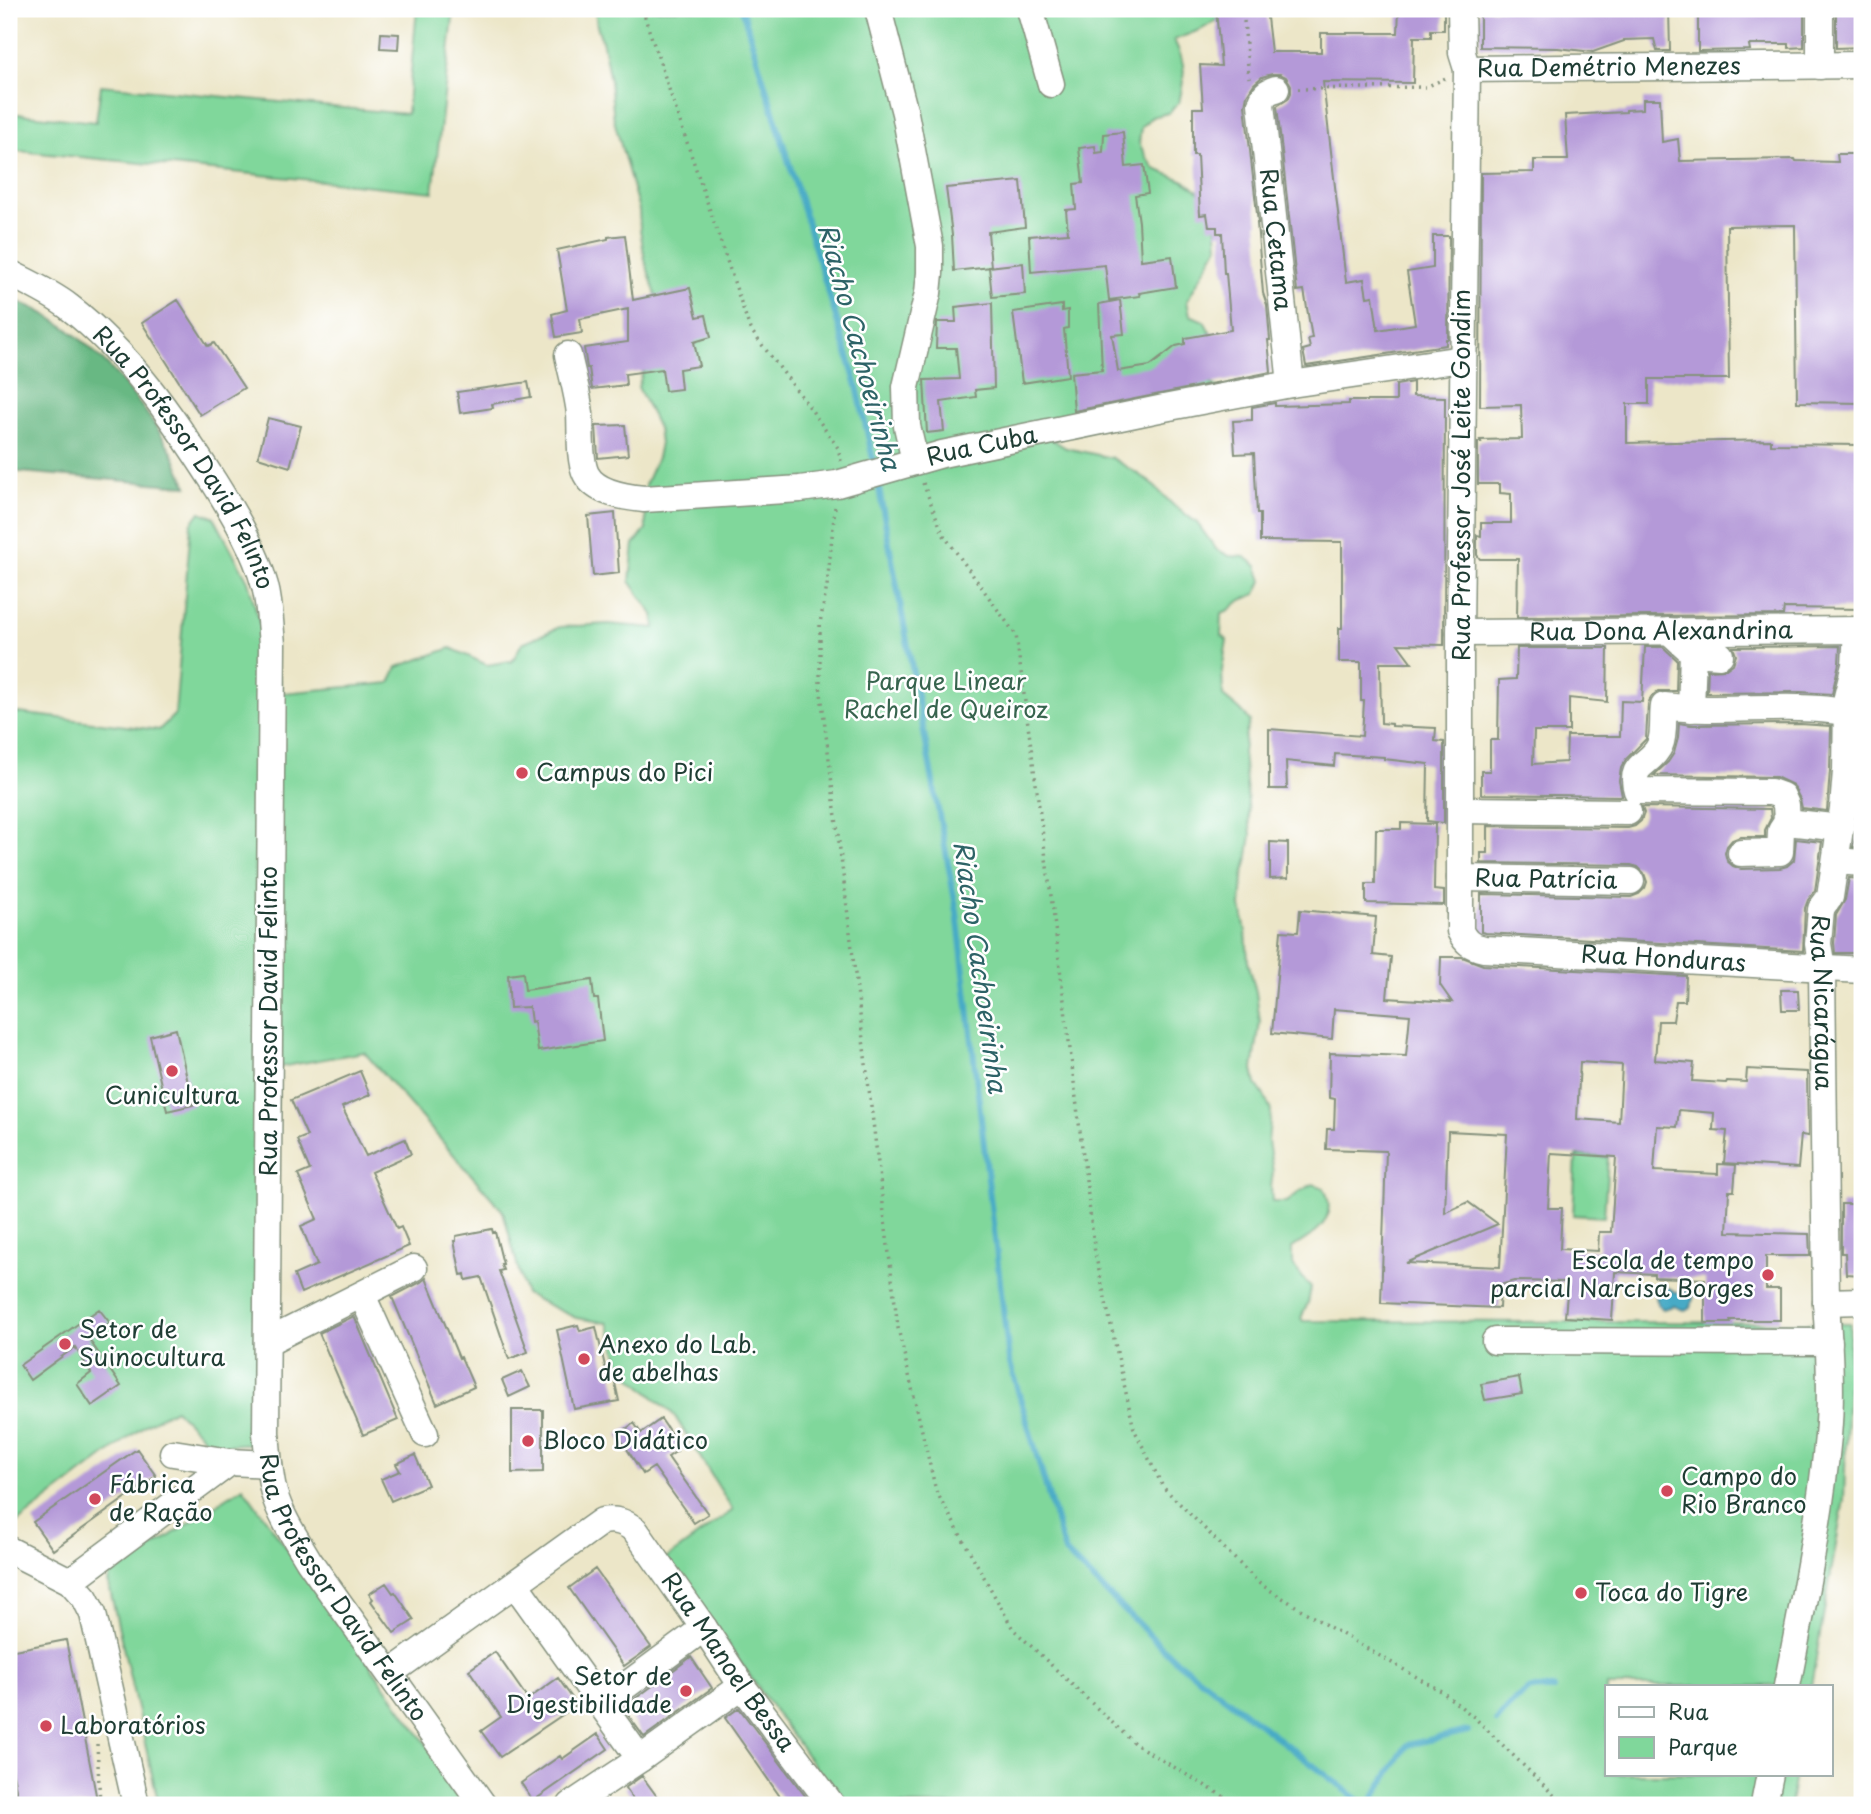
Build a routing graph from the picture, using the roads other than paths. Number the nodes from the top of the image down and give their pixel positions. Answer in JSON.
{"nodes":[{"id":1,"x":878,"y":9,"type":"edge"},
{"id":2,"x":1030,"y":9,"type":"edge"},
{"id":3,"x":1461,"y":9,"type":"edge"},
{"id":4,"x":1821,"y":9,"type":"edge"},
{"id":5,"x":1862,"y":65,"type":"edge"},
{"id":6,"x":1820,"y":66,"type":"junction"},
{"id":7,"x":1467,"y":69,"type":"junction"},
{"id":8,"x":1051,"y":84,"type":"dead end"},
{"id":9,"x":1270,"y":93,"type":"road end"},
{"id":10,"x":9,"y":273,"type":"edge"},
{"id":11,"x":568,"y":355,"type":"dead end"},
{"id":12,"x":1462,"y":359,"type":"junction"},
{"id":13,"x":1291,"y":384,"type":"junction"},
{"id":14,"x":909,"y":463,"type":"junction"},
{"id":15,"x":1860,"y":630,"type":"edge"},
{"id":16,"x":1669,"y":631,"type":"junction"},
{"id":17,"x":1460,"y":633,"type":"junction"},
{"id":18,"x":1693,"y":653,"type":"junction"},
{"id":19,"x":1720,"y":655,"type":"dead end"},
{"id":20,"x":1856,"y":682,"type":"edge"},
{"id":21,"x":1691,"y":709,"type":"junction"},
{"id":22,"x":1845,"y":712,"type":"junction"},
{"id":23,"x":1853,"y":801,"type":"edge"},
{"id":24,"x":1461,"y":810,"type":"junction"},
{"id":25,"x":1628,"y":812,"type":"dead end"},
{"id":26,"x":1787,"y":822,"type":"junction"},
{"id":27,"x":1840,"y":828,"type":"junction"},
{"id":28,"x":1741,"y":853,"type":"dead end"},
{"id":29,"x":1836,"y":861,"type":"junction"},
{"id":30,"x":1862,"y":863,"type":"edge"},
{"id":31,"x":1460,"y":878,"type":"junction"},
{"id":32,"x":1631,"y":881,"type":"dead end"},
{"id":33,"x":1465,"y":941,"type":"joint"},
{"id":34,"x":1822,"y":968,"type":"junction"},
{"id":35,"x":1862,"y":970,"type":"edge"},
{"id":36,"x":414,"y":1268,"type":"dead end"},
{"id":37,"x":362,"y":1294,"type":"junction"},
{"id":38,"x":1862,"y":1301,"type":"edge"},
{"id":39,"x":1826,"y":1302,"type":"junction"},
{"id":40,"x":1495,"y":1341,"type":"dead end"},
{"id":41,"x":267,"y":1342,"type":"junction"},
{"id":42,"x":1829,"y":1342,"type":"junction"},
{"id":43,"x":425,"y":1434,"type":"dead end"},
{"id":44,"x":173,"y":1453,"type":"dead end"},
{"id":45,"x":230,"y":1462,"type":"junction"},
{"id":46,"x":269,"y":1464,"type":"junction"},
{"id":47,"x":9,"y":1550,"type":"edge"},
{"id":48,"x":70,"y":1581,"type":"junction"},
{"id":49,"x":515,"y":1584,"type":"junction"},
{"id":50,"x":704,"y":1628,"type":"junction"},
{"id":51,"x":390,"y":1673,"type":"junction"},
{"id":52,"x":1787,"y":1685,"type":"edge"},
{"id":53,"x":742,"y":1686,"type":"junction"},
{"id":54,"x":601,"y":1704,"type":"junction"},
{"id":55,"x":640,"y":1759,"type":"junction"},
{"id":56,"x":136,"y":1805,"type":"edge"},
{"id":57,"x":483,"y":1805,"type":"edge"},
{"id":58,"x":571,"y":1805,"type":"edge"},
{"id":59,"x":832,"y":1805,"type":"edge"}],
"edges":[{"from":1,"to":14,"type":"street"},
{"from":2,"to":8,"type":"street"},
{"from":3,"to":7,"type":"street","name":"Rua Professor José Leite Gondim"},
{"from":4,"to":6,"type":"street"},
{"from":5,"to":6,"type":"street","name":"Rua Demétrio Menezes"},
{"from":6,"to":7,"type":"street","name":"Rua Demétrio Menezes"},
{"from":7,"to":12,"type":"street","name":"Rua Professor José Leite Gondim"},
{"from":9,"to":13,"type":"street","name":"Rua Cetama"},
{"from":10,"to":41,"type":"street","name":"Rua Professor David Felinto"},
{"from":11,"to":14,"type":"street","name":"Rua Cuba"},
{"from":12,"to":13,"type":"street","name":"Rua Cuba"},
{"from":12,"to":17,"type":"street","name":"Rua Professor José Leite Gondim"},
{"from":13,"to":14,"type":"street","name":"Rua Cuba"},
{"from":15,"to":16,"type":"street","name":"Rua Dona Alexandrina"},
{"from":15,"to":20,"type":"street","name":"Rua Nicarágua"},
{"from":16,"to":17,"type":"street","name":"Rua Dona Alexandrina"},
{"from":16,"to":18,"type":"street"},
{"from":17,"to":24,"type":"street","name":"Rua Professor José Leite Gondim"},
{"from":18,"to":19,"type":"street"},
{"from":18,"to":21,"type":"street"},
{"from":20,"to":22,"type":"street","name":"Rua Nicarágua"},
{"from":21,"to":22,"type":"street"},
{"from":21,"to":26,"type":"street"},
{"from":22,"to":23,"type":"street","name":"Rua Nicarágua"},
{"from":23,"to":27,"type":"street","name":"Rua Nicarágua"},
{"from":24,"to":25,"type":"street"},
{"from":24,"to":31,"type":"street","name":"Rua Professor José Leite Gondim"},
{"from":26,"to":27,"type":"street"},
{"from":26,"to":28,"type":"street"},
{"from":27,"to":29,"type":"street","name":"Rua Nicarágua"},
{"from":29,"to":30,"type":"street"},
{"from":29,"to":34,"type":"street","name":"Rua Nicarágua"},
{"from":31,"to":32,"type":"street","name":"Rua Patrícia"},
{"from":31,"to":33,"type":"street","name":"Rua Professor José Leite Gondim"},
{"from":33,"to":34,"type":"street","name":"Rua Honduras"},
{"from":34,"to":35,"type":"street","name":"Rua Honduras"},
{"from":34,"to":39,"type":"street","name":"Rua Nicarágua"},
{"from":36,"to":37,"type":"street"},
{"from":37,"to":41,"type":"street"},
{"from":37,"to":43,"type":"street"},
{"from":38,"to":39,"type":"street"},
{"from":39,"to":42,"type":"street","name":"Rua Nicarágua"},
{"from":40,"to":42,"type":"street"},
{"from":41,"to":46,"type":"street","name":"Rua Professor David Felinto"},
{"from":42,"to":52,"type":"street","name":"Rua Nicarágua"},
{"from":44,"to":45,"type":"street"},
{"from":45,"to":46,"type":"street"},
{"from":45,"to":48,"type":"street"},
{"from":46,"to":51,"type":"street","name":"Rua Professor David Felinto"},
{"from":47,"to":48,"type":"street"},
{"from":48,"to":56,"type":"street"},
{"from":49,"to":50,"type":"street","name":"Rua Manoel Bessa"},
{"from":49,"to":51,"type":"street"},
{"from":49,"to":54,"type":"street"},
{"from":50,"to":53,"type":"street","name":"Rua Manoel Bessa"},
{"from":50,"to":54,"type":"street"},
{"from":51,"to":57,"type":"street","name":"Rua Professor David Felinto"},
{"from":53,"to":55,"type":"street"},
{"from":53,"to":59,"type":"street","name":"Rua Manoel Bessa"},
{"from":54,"to":55,"type":"street"},
{"from":55,"to":58,"type":"street"}]}
